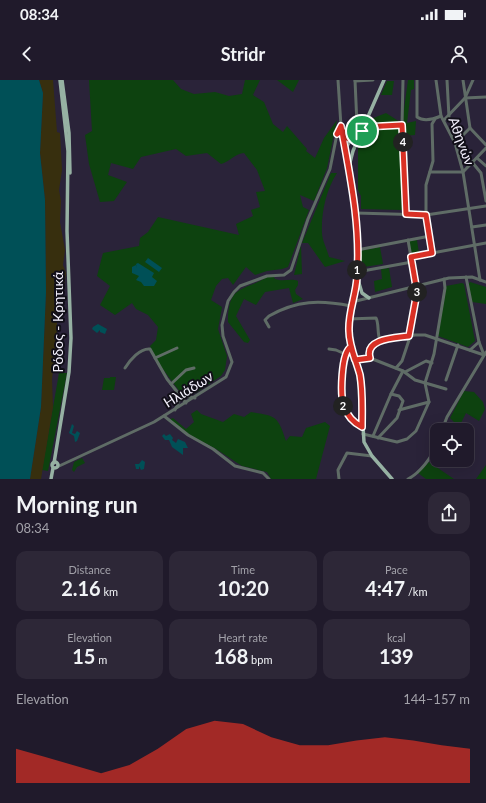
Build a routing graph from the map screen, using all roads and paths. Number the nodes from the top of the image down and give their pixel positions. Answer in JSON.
{"nodes":[{"id":1,"x":61,"y":80,"type":"edge"},
{"id":2,"x":338,"y":80,"type":"edge"},
{"id":3,"x":355,"y":80,"type":"edge"},
{"id":4,"x":373,"y":80,"type":"edge"},
{"id":5,"x":384,"y":80,"type":"edge"},
{"id":6,"x":403,"y":80,"type":"edge"},
{"id":7,"x":417,"y":80,"type":"edge"},
{"id":8,"x":436,"y":80,"type":"edge"},
{"id":9,"x":447,"y":80,"type":"edge"},
{"id":10,"x":463,"y":80,"type":"edge"},
{"id":11,"x":473,"y":80,"type":"edge"},
{"id":12,"x":465,"y":98,"type":"junction"},
{"id":13,"x":486,"y":98,"type":"edge"},
{"id":14,"x":441,"y":116,"type":"junction"},
{"id":15,"x":449,"y":117,"type":"junction"},
{"id":16,"x":435,"y":119,"type":"junction"},
{"id":17,"x":444,"y":120,"type":"junction"},
{"id":18,"x":402,"y":125,"type":"junction"},
{"id":19,"x":341,"y":126,"type":"junction"},
{"id":20,"x":364,"y":127,"type":"junction"},
{"id":21,"x":470,"y":128,"type":"junction"},
{"id":22,"x":342,"y":132,"type":"junction"},
{"id":23,"x":361,"y":132,"type":"junction"},
{"id":24,"x":337,"y":134,"type":"junction"},
{"id":25,"x":352,"y":139,"type":"junction"},
{"id":26,"x":455,"y":143,"type":"junction"},
{"id":27,"x":356,"y":144,"type":"junction"},
{"id":28,"x":486,"y":144,"type":"edge"},
{"id":29,"x":486,"y":148,"type":"edge"},
{"id":30,"x":345,"y":149,"type":"junction"},
{"id":31,"x":353,"y":151,"type":"junction"},
{"id":32,"x":477,"y":158,"type":"junction"},
{"id":33,"x":472,"y":162,"type":"junction"},
{"id":34,"x":486,"y":166,"type":"edge"},
{"id":35,"x":349,"y":170,"type":"junction"},
{"id":36,"x":430,"y":172,"type":"junction"},
{"id":37,"x":463,"y":172,"type":"junction"},
{"id":38,"x":68,"y":182,"type":"junction"},
{"id":39,"x":486,"y":201,"type":"edge"},
{"id":40,"x":486,"y":206,"type":"edge"},
{"id":41,"x":469,"y":208,"type":"junction"},
{"id":42,"x":356,"y":213,"type":"junction"},
{"id":43,"x":406,"y":214,"type":"junction"},
{"id":44,"x":426,"y":215,"type":"junction"},
{"id":45,"x":486,"y":225,"type":"edge"},
{"id":46,"x":472,"y":227,"type":"junction"},
{"id":47,"x":430,"y":236,"type":"junction"},
{"id":48,"x":408,"y":240,"type":"junction"},
{"id":49,"x":486,"y":243,"type":"edge"},
{"id":50,"x":475,"y":245,"type":"junction"},
{"id":51,"x":357,"y":250,"type":"junction"},
{"id":52,"x":432,"y":253,"type":"junction"},
{"id":53,"x":411,"y":257,"type":"junction"},
{"id":54,"x":412,"y":262,"type":"junction"},
{"id":55,"x":357,"y":272,"type":"junction"},
{"id":56,"x":357,"y":277,"type":"junction"},
{"id":57,"x":466,"y":277,"type":"junction"},
{"id":58,"x":444,"y":279,"type":"junction"},
{"id":59,"x":480,"y":280,"type":"junction"},
{"id":60,"x":486,"y":282,"type":"edge"},
{"id":61,"x":416,"y":285,"type":"junction"},
{"id":62,"x":369,"y":298,"type":"junction"},
{"id":63,"x":351,"y":304,"type":"junction"},
{"id":64,"x":348,"y":319,"type":"junction"},
{"id":65,"x":269,"y":327,"type":"dead end"},
{"id":66,"x":409,"y":336,"type":"junction"},
{"id":67,"x":437,"y":338,"type":"junction"},
{"id":68,"x":380,"y":341,"type":"junction"},
{"id":69,"x":479,"y":342,"type":"junction"},
{"id":70,"x":458,"y":346,"type":"junction"},
{"id":71,"x":351,"y":347,"type":"junction"},
{"id":72,"x":177,"y":348,"type":"dead end"},
{"id":73,"x":329,"y":349,"type":"dead end"},
{"id":74,"x":470,"y":350,"type":"junction"},
{"id":75,"x":485,"y":353,"type":"edge"},
{"id":76,"x":345,"y":354,"type":"junction"},
{"id":77,"x":155,"y":358,"type":"junction"},
{"id":78,"x":370,"y":358,"type":"junction"},
{"id":79,"x":355,"y":360,"type":"junction"},
{"id":80,"x":432,"y":363,"type":"junction"},
{"id":81,"x":125,"y":368,"type":"dead end"},
{"id":82,"x":194,"y":368,"type":"dead end"},
{"id":83,"x":396,"y":368,"type":"junction"},
{"id":84,"x":404,"y":372,"type":"junction"},
{"id":85,"x":446,"y":380,"type":"dead end"},
{"id":86,"x":425,"y":383,"type":"junction"},
{"id":87,"x":171,"y":384,"type":"junction"},
{"id":88,"x":446,"y":389,"type":"dead end"},
{"id":89,"x":391,"y":394,"type":"junction"},
{"id":90,"x":180,"y":395,"type":"junction"},
{"id":91,"x":194,"y":398,"type":"junction"},
{"id":92,"x":429,"y":402,"type":"junction"},
{"id":93,"x":186,"y":403,"type":"junction"},
{"id":94,"x":175,"y":410,"type":"junction"},
{"id":95,"x":399,"y":410,"type":"junction"},
{"id":96,"x":164,"y":416,"type":"junction"},
{"id":97,"x":445,"y":423,"type":"edge"},
{"id":98,"x":362,"y":427,"type":"junction"},
{"id":99,"x":363,"y":434,"type":"junction"},
{"id":100,"x":373,"y":436,"type":"junction"},
{"id":101,"x":378,"y":438,"type":"junction"},
{"id":102,"x":372,"y":456,"type":"junction"},
{"id":103,"x":430,"y":457,"type":"edge"},
{"id":104,"x":55,"y":466,"type":"junction"},
{"id":105,"x":51,"y":479,"type":"edge"},
{"id":106,"x":269,"y":479,"type":"edge"},
{"id":107,"x":339,"y":479,"type":"edge"},
{"id":108,"x":392,"y":479,"type":"edge"},
{"id":109,"x":408,"y":479,"type":"edge"}],
"edges":[{"from":1,"to":38,"type":"main road"},
{"from":1,"to":38,"type":"main road"},
{"from":2,"to":19,"type":"street"},
{"from":3,"to":4,"type":"street"},
{"from":3,"to":23,"type":"street"},
{"from":5,"to":20,"type":"main road"},
{"from":6,"to":18,"type":"street"},
{"from":7,"to":16,"type":"street"},
{"from":8,"to":14,"type":"street","name":"Αθηνών"},
{"from":9,"to":15,"type":"street"},
{"from":10,"to":12,"type":"street"},
{"from":11,"to":12,"type":"street"},
{"from":12,"to":13,"type":"street"},
{"from":12,"to":15,"type":"street"},
{"from":12,"to":21,"type":"street"},
{"from":14,"to":16,"type":"street"},
{"from":14,"to":17,"type":"street","name":"Αθηνών"},
{"from":15,"to":17,"type":"street"},
{"from":16,"to":36,"type":"street"},
{"from":17,"to":26,"type":"street","name":"Αθηνών"},
{"from":18,"to":20,"type":"street"},
{"from":18,"to":43,"type":"street"},
{"from":19,"to":22,"type":"street"},
{"from":19,"to":24,"type":"street","name":"Ηλιάδων"},
{"from":20,"to":23,"type":"main road"},
{"from":21,"to":26,"type":"street"},
{"from":21,"to":28,"type":"street"},
{"from":22,"to":24,"type":"street"},
{"from":22,"to":25,"type":"street"},
{"from":22,"to":30,"type":"street"},
{"from":23,"to":25,"type":"main road"},
{"from":23,"to":27,"type":"main road"},
{"from":24,"to":91,"type":"street","name":"Ηλιάδων"},
{"from":25,"to":27,"type":"main road"},
{"from":25,"to":30,"type":"main road"},
{"from":26,"to":37,"type":"street","name":"Αθηνών"},
{"from":27,"to":31,"type":"main road"},
{"from":29,"to":32,"type":"street"},
{"from":30,"to":31,"type":"main road"},
{"from":30,"to":35,"type":"main road"},
{"from":31,"to":35,"type":"main road"},
{"from":32,"to":33,"type":"street"},
{"from":32,"to":34,"type":"street"},
{"from":33,"to":37,"type":"street"},
{"from":33,"to":39,"type":"street"},
{"from":35,"to":42,"type":"main road"},
{"from":36,"to":37,"type":"street"},
{"from":36,"to":44,"type":"street"},
{"from":37,"to":41,"type":"street","name":"Αθηνών"},
{"from":38,"to":104,"type":"main road","name":"Ρόδος - Κρητικά"},
{"from":40,"to":41,"type":"street"},
{"from":41,"to":44,"type":"street"},
{"from":41,"to":46,"type":"street","name":"Αθηνών"},
{"from":42,"to":43,"type":"street"},
{"from":42,"to":51,"type":"main road"},
{"from":43,"to":44,"type":"street"},
{"from":44,"to":47,"type":"street"},
{"from":45,"to":46,"type":"street"},
{"from":46,"to":50,"type":"street","name":"Αθηνών"},
{"from":47,"to":48,"type":"street"},
{"from":47,"to":52,"type":"street"},
{"from":48,"to":51,"type":"street"},
{"from":48,"to":53,"type":"street"},
{"from":49,"to":50,"type":"street"},
{"from":50,"to":52,"type":"street"},
{"from":50,"to":59,"type":"street","name":"Αθηνών"},
{"from":51,"to":55,"type":"main road"},
{"from":52,"to":53,"type":"street"},
{"from":53,"to":54,"type":"street"},
{"from":54,"to":55,"type":"street"},
{"from":54,"to":61,"type":"street"},
{"from":55,"to":56,"type":"main road"},
{"from":56,"to":62,"type":"main road"},
{"from":56,"to":63,"type":"main road"},
{"from":57,"to":58,"type":"street"},
{"from":57,"to":59,"type":"street"},
{"from":57,"to":69,"type":"street"},
{"from":58,"to":61,"type":"street"},
{"from":58,"to":67,"type":"street"},
{"from":59,"to":60,"type":"street"},
{"from":61,"to":62,"type":"street"},
{"from":61,"to":66,"type":"street"},
{"from":62,"to":63,"type":"street"},
{"from":63,"to":64,"type":"main road"},
{"from":63,"to":65,"type":"street"},
{"from":64,"to":68,"type":"street"},
{"from":64,"to":71,"type":"main road"},
{"from":66,"to":67,"type":"street"},
{"from":66,"to":68,"type":"street"},
{"from":66,"to":83,"type":"street"},
{"from":67,"to":70,"type":"street"},
{"from":67,"to":80,"type":"street"},
{"from":68,"to":78,"type":"street"},
{"from":69,"to":74,"type":"street"},
{"from":69,"to":75,"type":"street"},
{"from":70,"to":74,"type":"street"},
{"from":70,"to":85,"type":"street"},
{"from":71,"to":76,"type":"street"},
{"from":71,"to":79,"type":"main road"},
{"from":72,"to":77,"type":"street"},
{"from":73,"to":76,"type":"street"},
{"from":74,"to":75,"type":"street"},
{"from":75,"to":97,"type":"street"},
{"from":76,"to":98,"type":"street"},
{"from":77,"to":81,"type":"street"},
{"from":77,"to":87,"type":"street"},
{"from":78,"to":79,"type":"street"},
{"from":78,"to":83,"type":"street"},
{"from":79,"to":98,"type":"main road"},
{"from":80,"to":84,"type":"street"},
{"from":80,"to":86,"type":"street"},
{"from":82,"to":87,"type":"street"},
{"from":83,"to":84,"type":"street"},
{"from":84,"to":86,"type":"street"},
{"from":84,"to":89,"type":"street"},
{"from":86,"to":88,"type":"street"},
{"from":86,"to":92,"type":"street"},
{"from":87,"to":90,"type":"street"},
{"from":89,"to":95,"type":"street"},
{"from":89,"to":100,"type":"street"},
{"from":90,"to":91,"type":"street"},
{"from":90,"to":93,"type":"street"},
{"from":90,"to":94,"type":"street"},
{"from":91,"to":93,"type":"street","name":"Ηλιάδων"},
{"from":92,"to":95,"type":"street"},
{"from":92,"to":101,"type":"street"},
{"from":93,"to":94,"type":"street","name":"Ηλιάδων"},
{"from":94,"to":96,"type":"street","name":"Ηλιάδων"},
{"from":95,"to":101,"type":"street"},
{"from":96,"to":104,"type":"street","name":"Ηλιάδων"},
{"from":96,"to":106,"type":"street"},
{"from":98,"to":99,"type":"main road"},
{"from":99,"to":100,"type":"street"},
{"from":99,"to":102,"type":"main road"},
{"from":100,"to":101,"type":"street"},
{"from":102,"to":107,"type":"street"},
{"from":102,"to":108,"type":"main road"},
{"from":103,"to":109,"type":"street"},
{"from":104,"to":105,"type":"main road","name":"Ρόδος - Κρητικά"}]}
